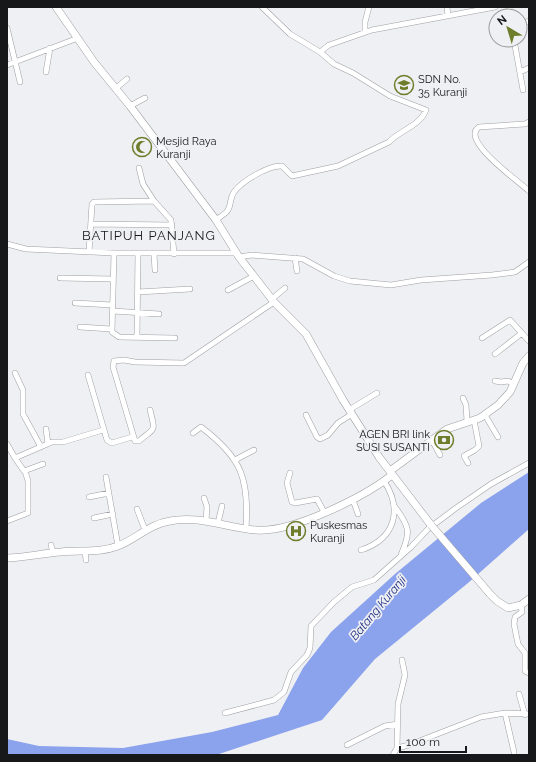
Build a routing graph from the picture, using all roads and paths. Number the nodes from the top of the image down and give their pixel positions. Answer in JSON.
{"nodes":[{"id":1,"x":56,"y":7,"type":"edge"},
{"id":2,"x":262,"y":7,"type":"edge"},
{"id":3,"x":369,"y":7,"type":"edge"},
{"id":4,"x":447,"y":7,"type":"edge"},
{"id":5,"x":496,"y":7,"type":"edge"},
{"id":6,"x":448,"y":16,"type":"junction"},
{"id":7,"x":7,"y":28,"type":"edge"},
{"id":8,"x":365,"y":32,"type":"junction"},
{"id":9,"x":78,"y":38,"type":"junction"},
{"id":10,"x":8,"y":39,"type":"edge"},
{"id":11,"x":50,"y":48,"type":"junction"},
{"id":12,"x":516,"y":48,"type":"edge"},
{"id":13,"x":320,"y":52,"type":"junction"},
{"id":14,"x":16,"y":63,"type":"junction"},
{"id":15,"x":7,"y":65,"type":"edge"},
{"id":16,"x":529,"y":68,"type":"edge"},
{"id":17,"x":46,"y":72,"type":"dead end"},
{"id":18,"x":520,"y":72,"type":"junction"},
{"id":19,"x":127,"y":79,"type":"dead end"},
{"id":20,"x":20,"y":82,"type":"dead end"},
{"id":21,"x":115,"y":89,"type":"junction"},
{"id":22,"x":524,"y":90,"type":"dead end"},
{"id":23,"x":145,"y":98,"type":"dead end"},
{"id":24,"x":130,"y":106,"type":"junction"},
{"id":25,"x":529,"y":122,"type":"edge"},
{"id":26,"x":139,"y":168,"type":"dead end"},
{"id":27,"x":529,"y":191,"type":"edge"},
{"id":28,"x":154,"y":201,"type":"junction"},
{"id":29,"x":216,"y":220,"type":"junction"},
{"id":30,"x":91,"y":224,"type":"junction"},
{"id":31,"x":172,"y":225,"type":"junction"},
{"id":32,"x":7,"y":244,"type":"edge"},
{"id":33,"x":89,"y":252,"type":"junction"},
{"id":34,"x":138,"y":253,"type":"junction"},
{"id":35,"x":114,"y":254,"type":"junction"},
{"id":36,"x":154,"y":254,"type":"junction"},
{"id":37,"x":174,"y":254,"type":"junction"},
{"id":38,"x":237,"y":255,"type":"junction"},
{"id":39,"x":295,"y":258,"type":"junction"},
{"id":40,"x":529,"y":263,"type":"edge"},
{"id":41,"x":154,"y":270,"type":"dead end"},
{"id":42,"x":297,"y":271,"type":"dead end"},
{"id":43,"x":254,"y":276,"type":"junction"},
{"id":44,"x":60,"y":278,"type":"dead end"},
{"id":45,"x":113,"y":279,"type":"junction"},
{"id":46,"x":285,"y":288,"type":"dead end"},
{"id":47,"x":190,"y":289,"type":"dead end"},
{"id":48,"x":228,"y":290,"type":"dead end"},
{"id":49,"x":138,"y":292,"type":"junction"},
{"id":50,"x":273,"y":300,"type":"junction"},
{"id":51,"x":75,"y":302,"type":"dead end"},
{"id":52,"x":112,"y":305,"type":"junction"},
{"id":53,"x":113,"y":311,"type":"junction"},
{"id":54,"x":138,"y":312,"type":"junction"},
{"id":55,"x":159,"y":314,"type":"dead end"},
{"id":56,"x":80,"y":327,"type":"dead end"},
{"id":57,"x":111,"y":329,"type":"junction"},
{"id":58,"x":522,"y":333,"type":"junction"},
{"id":59,"x":137,"y":338,"type":"junction"},
{"id":60,"x":175,"y":338,"type":"dead end"},
{"id":61,"x":482,"y":338,"type":"dead end"},
{"id":62,"x":529,"y":341,"type":"edge"},
{"id":63,"x":495,"y":354,"type":"dead end"},
{"id":64,"x":529,"y":356,"type":"edge"},
{"id":65,"x":15,"y":373,"type":"dead end"},
{"id":66,"x":88,"y":375,"type":"dead end"},
{"id":67,"x":496,"y":381,"type":"dead end"},
{"id":68,"x":514,"y":384,"type":"junction"},
{"id":69,"x":377,"y":393,"type":"dead end"},
{"id":70,"x":463,"y":398,"type":"dead end"},
{"id":71,"x":150,"y":410,"type":"dead end"},
{"id":72,"x":350,"y":412,"type":"junction"},
{"id":73,"x":485,"y":414,"type":"junction"},
{"id":74,"x":306,"y":415,"type":"dead end"},
{"id":75,"x":471,"y":421,"type":"junction"},
{"id":76,"x":46,"y":429,"type":"dead end"},
{"id":77,"x":104,"y":430,"type":"junction"},
{"id":78,"x":193,"y":433,"type":"dead end"},
{"id":79,"x":132,"y":437,"type":"junction"},
{"id":80,"x":498,"y":437,"type":"dead end"},
{"id":81,"x":432,"y":440,"type":"junction"},
{"id":82,"x":7,"y":444,"type":"edge"},
{"id":83,"x":48,"y":444,"type":"junction"},
{"id":84,"x":42,"y":447,"type":"junction"},
{"id":85,"x":254,"y":450,"type":"dead end"},
{"id":86,"x":440,"y":455,"type":"dead end"},
{"id":87,"x":15,"y":458,"type":"junction"},
{"id":88,"x":235,"y":460,"type":"junction"},
{"id":89,"x":468,"y":463,"type":"dead end"},
{"id":90,"x":43,"y":464,"type":"dead end"},
{"id":91,"x":529,"y":464,"type":"edge"},
{"id":92,"x":25,"y":471,"type":"junction"},
{"id":93,"x":290,"y":473,"type":"dead end"},
{"id":94,"x":391,"y":473,"type":"junction"},
{"id":95,"x":106,"y":477,"type":"dead end"},
{"id":96,"x":384,"y":481,"type":"junction"},
{"id":97,"x":109,"y":493,"type":"junction"},
{"id":98,"x":89,"y":497,"type":"dead end"},
{"id":99,"x":204,"y":498,"type":"dead end"},
{"id":100,"x":353,"y":500,"type":"junction"},
{"id":101,"x":222,"y":506,"type":"dead end"},
{"id":102,"x":395,"y":507,"type":"junction"},
{"id":103,"x":137,"y":509,"type":"dead end"},
{"id":104,"x":324,"y":512,"type":"junction"},
{"id":105,"x":113,"y":514,"type":"junction"},
{"id":106,"x":358,"y":514,"type":"dead end"},
{"id":107,"x":94,"y":518,"type":"dead end"},
{"id":108,"x":206,"y":520,"type":"junction"},
{"id":109,"x":7,"y":521,"type":"edge"},
{"id":110,"x":218,"y":523,"type":"junction"},
{"id":111,"x":246,"y":529,"type":"junction"},
{"id":112,"x":145,"y":530,"type":"junction"},
{"id":113,"x":51,"y":545,"type":"dead end"},
{"id":114,"x":118,"y":546,"type":"junction"},
{"id":115,"x":361,"y":550,"type":"dead end"},
{"id":116,"x":85,"y":551,"type":"junction"},
{"id":117,"x":54,"y":552,"type":"junction"},
{"id":118,"x":7,"y":558,"type":"edge"},
{"id":119,"x":399,"y":558,"type":"junction"},
{"id":120,"x":86,"y":560,"type":"dead end"},
{"id":121,"x":529,"y":599,"type":"edge"},
{"id":122,"x":521,"y":605,"type":"junction"},
{"id":123,"x":402,"y":660,"type":"dead end"},
{"id":124,"x":529,"y":673,"type":"edge"},
{"id":125,"x":519,"y":694,"type":"dead end"},
{"id":126,"x":225,"y":713,"type":"dead end"},
{"id":127,"x":505,"y":713,"type":"junction"},
{"id":128,"x":527,"y":715,"type":"edge"},
{"id":129,"x":398,"y":724,"type":"junction"},
{"id":130,"x":347,"y":745,"type":"dead end"},
{"id":131,"x":397,"y":748,"type":"junction"},
{"id":132,"x":514,"y":752,"type":"dead end"},
{"id":133,"x":393,"y":755,"type":"edge"}],
"edges":[{"from":1,"to":9,"type":"street"},
{"from":2,"to":13,"type":"street"},
{"from":3,"to":8,"type":"street"},
{"from":4,"to":6,"type":"street"},
{"from":5,"to":6,"type":"street"},
{"from":6,"to":8,"type":"street"},
{"from":7,"to":10,"type":"street"},
{"from":8,"to":13,"type":"street"},
{"from":9,"to":11,"type":"street"},
{"from":9,"to":21,"type":"street"},
{"from":10,"to":14,"type":"street"},
{"from":11,"to":14,"type":"street"},
{"from":11,"to":17,"type":"street"},
{"from":12,"to":18,"type":"street"},
{"from":13,"to":29,"type":"street"},
{"from":14,"to":15,"type":"street"},
{"from":14,"to":20,"type":"street"},
{"from":16,"to":18,"type":"street"},
{"from":18,"to":22,"type":"street"},
{"from":19,"to":21,"type":"street"},
{"from":21,"to":24,"type":"street"},
{"from":23,"to":24,"type":"street"},
{"from":24,"to":29,"type":"street"},
{"from":25,"to":27,"type":"street"},
{"from":26,"to":28,"type":"street"},
{"from":28,"to":30,"type":"street"},
{"from":28,"to":31,"type":"street"},
{"from":29,"to":38,"type":"street"},
{"from":30,"to":31,"type":"street"},
{"from":30,"to":33,"type":"street"},
{"from":31,"to":37,"type":"street"},
{"from":32,"to":33,"type":"street"},
{"from":33,"to":35,"type":"street"},
{"from":34,"to":35,"type":"street"},
{"from":34,"to":36,"type":"street"},
{"from":34,"to":49,"type":"street"},
{"from":35,"to":45,"type":"street"},
{"from":36,"to":37,"type":"street"},
{"from":36,"to":41,"type":"street"},
{"from":37,"to":38,"type":"street"},
{"from":38,"to":39,"type":"street"},
{"from":38,"to":43,"type":"street"},
{"from":39,"to":40,"type":"street"},
{"from":39,"to":42,"type":"street"},
{"from":43,"to":48,"type":"street"},
{"from":43,"to":50,"type":"street"},
{"from":44,"to":45,"type":"street"},
{"from":45,"to":52,"type":"street"},
{"from":46,"to":50,"type":"street"},
{"from":47,"to":49,"type":"street"},
{"from":49,"to":54,"type":"street"},
{"from":50,"to":72,"type":"street"},
{"from":50,"to":79,"type":"street"},
{"from":51,"to":52,"type":"street"},
{"from":52,"to":53,"type":"street"},
{"from":53,"to":54,"type":"street"},
{"from":53,"to":57,"type":"street"},
{"from":54,"to":55,"type":"street"},
{"from":54,"to":59,"type":"street"},
{"from":56,"to":57,"type":"street"},
{"from":57,"to":59,"type":"street"},
{"from":58,"to":61,"type":"street"},
{"from":58,"to":62,"type":"street"},
{"from":58,"to":63,"type":"street"},
{"from":59,"to":60,"type":"street"},
{"from":64,"to":68,"type":"street"},
{"from":65,"to":84,"type":"street"},
{"from":66,"to":77,"type":"street"},
{"from":67,"to":68,"type":"street"},
{"from":68,"to":73,"type":"street"},
{"from":69,"to":72,"type":"street"},
{"from":70,"to":75,"type":"street"},
{"from":71,"to":79,"type":"street"},
{"from":72,"to":74,"type":"street"},
{"from":72,"to":94,"type":"street"},
{"from":73,"to":75,"type":"street"},
{"from":73,"to":80,"type":"street"},
{"from":75,"to":81,"type":"street"},
{"from":75,"to":89,"type":"street"},
{"from":76,"to":83,"type":"street"},
{"from":77,"to":79,"type":"street"},
{"from":77,"to":83,"type":"street"},
{"from":78,"to":88,"type":"street"},
{"from":81,"to":86,"type":"street"},
{"from":81,"to":94,"type":"street"},
{"from":82,"to":87,"type":"street"},
{"from":83,"to":84,"type":"street"},
{"from":84,"to":87,"type":"street"},
{"from":85,"to":88,"type":"street"},
{"from":87,"to":92,"type":"street"},
{"from":88,"to":111,"type":"street"},
{"from":90,"to":92,"type":"street"},
{"from":91,"to":119,"type":"street"},
{"from":92,"to":109,"type":"street"},
{"from":93,"to":104,"type":"street"},
{"from":94,"to":96,"type":"street"},
{"from":94,"to":122,"type":"street","bridge":true},
{"from":95,"to":97,"type":"street"},
{"from":96,"to":100,"type":"street"},
{"from":96,"to":102,"type":"street"},
{"from":97,"to":98,"type":"street"},
{"from":97,"to":105,"type":"street"},
{"from":99,"to":108,"type":"street"},
{"from":100,"to":104,"type":"street"},
{"from":100,"to":106,"type":"street"},
{"from":101,"to":110,"type":"street"},
{"from":102,"to":115,"type":"street"},
{"from":102,"to":119,"type":"street"},
{"from":103,"to":112,"type":"street"},
{"from":104,"to":111,"type":"street"},
{"from":105,"to":107,"type":"street"},
{"from":105,"to":114,"type":"street"},
{"from":108,"to":110,"type":"street"},
{"from":108,"to":112,"type":"street"},
{"from":110,"to":111,"type":"street"},
{"from":112,"to":114,"type":"street"},
{"from":113,"to":117,"type":"street"},
{"from":114,"to":116,"type":"street"},
{"from":116,"to":117,"type":"street"},
{"from":116,"to":120,"type":"street"},
{"from":117,"to":118,"type":"street"},
{"from":119,"to":126,"type":"street"},
{"from":121,"to":122,"type":"street"},
{"from":122,"to":124,"type":"street"},
{"from":123,"to":129,"type":"street"},
{"from":125,"to":128,"type":"street"},
{"from":127,"to":128,"type":"street"},
{"from":127,"to":131,"type":"street"},
{"from":127,"to":132,"type":"street"},
{"from":129,"to":130,"type":"street"},
{"from":129,"to":131,"type":"street"},
{"from":131,"to":133,"type":"street"}]}
